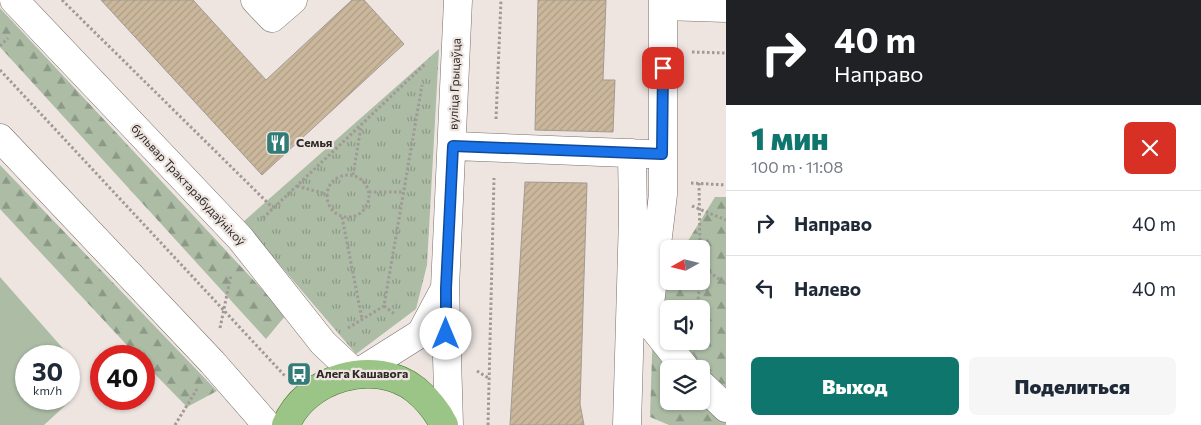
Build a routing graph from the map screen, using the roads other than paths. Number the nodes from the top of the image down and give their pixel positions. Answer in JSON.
{"nodes":[{"id":1,"x":14,"y":0,"type":"edge"},
{"id":2,"x":255,"y":0,"type":"edge"},
{"id":3,"x":293,"y":0,"type":"edge"},
{"id":4,"x":458,"y":0,"type":"edge"},
{"id":5,"x":663,"y":3,"type":"edge"},
{"id":6,"x":726,"y":8,"type":"edge"},
{"id":7,"x":0,"y":138,"type":"edge"},
{"id":8,"x":453,"y":146,"type":"junction"},
{"id":9,"x":632,"y":153,"type":"junction"},
{"id":10,"x":662,"y":154,"type":"junction"},
{"id":11,"x":446,"y":288,"type":"junction"},
{"id":12,"x":679,"y":360,"type":"edge"},
{"id":13,"x":356,"y":374,"type":"junction"},
{"id":14,"x":710,"y":393,"type":"edge"},
{"id":15,"x":726,"y":408,"type":"edge"},
{"id":16,"x":267,"y":425,"type":"edge"},
{"id":17,"x":286,"y":425,"type":"edge"},
{"id":18,"x":444,"y":425,"type":"edge"},
{"id":19,"x":449,"y":425,"type":"edge"},
{"id":20,"x":627,"y":425,"type":"edge"}],
"edges":[{"from":1,"to":13,"type":"street","name":"бульвар Трактарабудаўнікоў"},
{"from":2,"to":3,"type":"street"},
{"from":4,"to":8,"type":"street","name":"вуліца Грыцаўца"},
{"from":5,"to":6,"type":"street"},
{"from":5,"to":10,"type":"street"},
{"from":7,"to":16,"type":"street"},
{"from":8,"to":9,"type":"street"},
{"from":8,"to":11,"type":"street","name":"вуліца Грыцаўца"},
{"from":9,"to":10,"type":"street"},
{"from":9,"to":20,"type":"street"},
{"from":10,"to":12,"type":"street"},
{"from":11,"to":13,"type":"street","name":"вуліца Грыцаўца"},
{"from":11,"to":19,"type":"street","name":"вуліца Грыцаўца"},
{"from":13,"to":17,"type":"main road"},
{"from":13,"to":18,"type":"main road"},
{"from":14,"to":15,"type":"street"}]}
